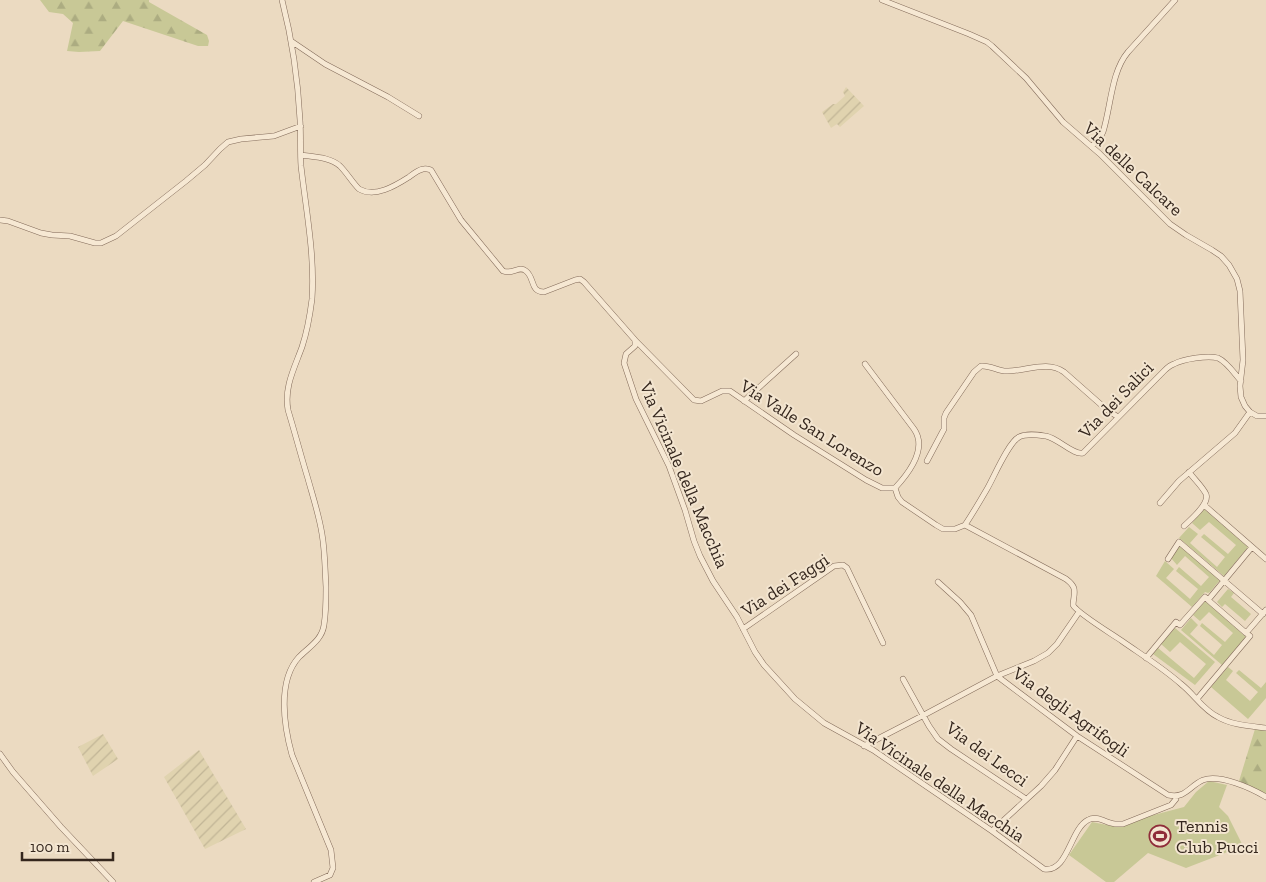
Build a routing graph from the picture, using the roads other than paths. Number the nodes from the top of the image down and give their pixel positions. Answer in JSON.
{"nodes":[{"id":1,"x":282,"y":0,"type":"edge"},
{"id":2,"x":882,"y":0,"type":"edge"},
{"id":3,"x":1175,"y":0,"type":"edge"},
{"id":4,"x":291,"y":41,"type":"junction"},
{"id":5,"x":419,"y":116,"type":"dead end"},
{"id":6,"x":301,"y":126,"type":"junction"},
{"id":7,"x":1092,"y":146,"type":"junction"},
{"id":8,"x":300,"y":155,"type":"junction"},
{"id":9,"x":0,"y":220,"type":"edge"},
{"id":10,"x":635,"y":340,"type":"junction"},
{"id":11,"x":796,"y":354,"type":"dead end"},
{"id":12,"x":865,"y":364,"type":"dead end"},
{"id":13,"x":1241,"y":381,"type":"junction"},
{"id":14,"x":744,"y":401,"type":"junction"},
{"id":15,"x":1250,"y":412,"type":"junction"},
{"id":16,"x":1266,"y":416,"type":"edge"},
{"id":17,"x":1118,"y":417,"type":"junction"},
{"id":18,"x":926,"y":461,"type":"dead end"},
{"id":19,"x":1189,"y":472,"type":"junction"},
{"id":20,"x":895,"y":488,"type":"junction"},
{"id":21,"x":1160,"y":503,"type":"dead end"},
{"id":22,"x":1204,"y":506,"type":"junction"},
{"id":23,"x":966,"y":525,"type":"junction"},
{"id":24,"x":1184,"y":526,"type":"dead end"},
{"id":25,"x":1252,"y":547,"type":"junction"},
{"id":26,"x":1168,"y":559,"type":"dead end"},
{"id":27,"x":1266,"y":559,"type":"edge"},
{"id":28,"x":1224,"y":581,"type":"junction"},
{"id":29,"x":938,"y":582,"type":"dead end"},
{"id":30,"x":1208,"y":600,"type":"junction"},
{"id":31,"x":1079,"y":612,"type":"junction"},
{"id":32,"x":1264,"y":612,"type":"edge"},
{"id":33,"x":743,"y":629,"type":"junction"},
{"id":34,"x":1246,"y":633,"type":"junction"},
{"id":35,"x":882,"y":643,"type":"dead end"},
{"id":36,"x":1146,"y":658,"type":"junction"},
{"id":37,"x":997,"y":676,"type":"junction"},
{"id":38,"x":903,"y":679,"type":"dead end"},
{"id":39,"x":1197,"y":699,"type":"junction"},
{"id":40,"x":924,"y":716,"type":"junction"},
{"id":41,"x":1266,"y":728,"type":"edge"},
{"id":42,"x":1077,"y":736,"type":"junction"},
{"id":43,"x":864,"y":746,"type":"junction"},
{"id":44,"x":0,"y":754,"type":"edge"},
{"id":45,"x":1176,"y":796,"type":"junction"},
{"id":46,"x":1266,"y":797,"type":"edge"},
{"id":47,"x":1026,"y":799,"type":"junction"},
{"id":48,"x":992,"y":831,"type":"junction"},
{"id":49,"x":330,"y":875,"type":"junction"},
{"id":50,"x":112,"y":882,"type":"edge"},
{"id":51,"x":314,"y":882,"type":"edge"},
{"id":52,"x":332,"y":882,"type":"edge"}],
"edges":[{"from":1,"to":4,"type":"street"},
{"from":2,"to":7,"type":"street","name":"Via delle Calcare"},
{"from":3,"to":7,"type":"street"},
{"from":4,"to":5,"type":"street"},
{"from":4,"to":6,"type":"street"},
{"from":6,"to":8,"type":"street"},
{"from":6,"to":9,"type":"street"},
{"from":7,"to":13,"type":"street","name":"Via delle Calcare"},
{"from":8,"to":10,"type":"street"},
{"from":8,"to":49,"type":"street"},
{"from":10,"to":14,"type":"street","name":"Via Valle San Lorenzo"},
{"from":10,"to":33,"type":"street","name":"Via Vicinale della Macchia"},
{"from":11,"to":14,"type":"street"},
{"from":12,"to":20,"type":"street"},
{"from":13,"to":15,"type":"street","name":"Via delle Calcare"},
{"from":13,"to":17,"type":"street","name":"Via dei Salici"},
{"from":14,"to":20,"type":"street","name":"Via Valle San Lorenzo"},
{"from":15,"to":16,"type":"street"},
{"from":15,"to":19,"type":"street"},
{"from":17,"to":18,"type":"street"},
{"from":17,"to":23,"type":"street","name":"Via dei Salici"},
{"from":19,"to":21,"type":"street"},
{"from":19,"to":22,"type":"street"},
{"from":20,"to":23,"type":"street","name":"Via Valle San Lorenzo"},
{"from":22,"to":24,"type":"street"},
{"from":22,"to":25,"type":"street"},
{"from":23,"to":31,"type":"street"},
{"from":25,"to":27,"type":"street"},
{"from":25,"to":28,"type":"street"},
{"from":26,"to":28,"type":"street"},
{"from":28,"to":30,"type":"street"},
{"from":28,"to":32,"type":"street"},
{"from":29,"to":37,"type":"street","name":"Via degli Agrifogli"},
{"from":30,"to":34,"type":"street"},
{"from":30,"to":36,"type":"street"},
{"from":31,"to":36,"type":"street"},
{"from":31,"to":37,"type":"street"},
{"from":32,"to":34,"type":"street"},
{"from":33,"to":35,"type":"street","name":"Via dei Faggi"},
{"from":33,"to":43,"type":"street","name":"Via Vicinale della Macchia"},
{"from":34,"to":39,"type":"street"},
{"from":36,"to":39,"type":"street"},
{"from":37,"to":40,"type":"street"},
{"from":37,"to":42,"type":"street","name":"Via degli Agrifogli"},
{"from":38,"to":40,"type":"street","name":"Via dei Lecci"},
{"from":39,"to":41,"type":"street"},
{"from":40,"to":43,"type":"street"},
{"from":40,"to":47,"type":"street","name":"Via dei Lecci"},
{"from":42,"to":45,"type":"street","name":"Via degli Agrifogli"},
{"from":42,"to":47,"type":"street"},
{"from":43,"to":48,"type":"street","name":"Via Vicinale della Macchia"},
{"from":44,"to":50,"type":"street"},
{"from":45,"to":46,"type":"street"},
{"from":45,"to":48,"type":"street","name":"Via Vicinale della Macchia"},
{"from":47,"to":48,"type":"street"},
{"from":49,"to":51,"type":"street"},
{"from":49,"to":52,"type":"street"}]}
